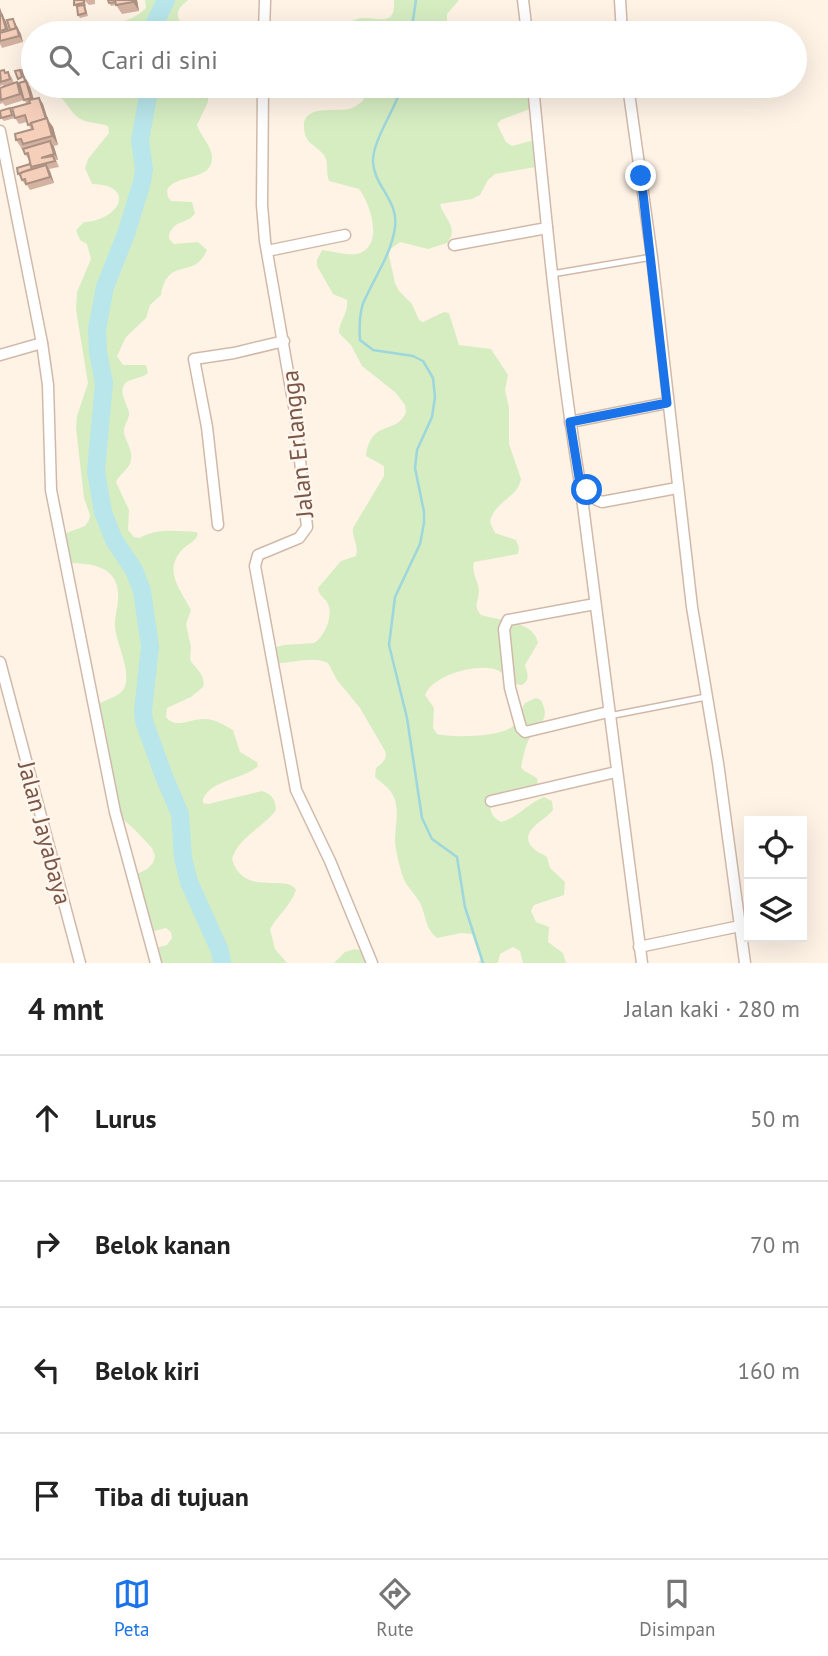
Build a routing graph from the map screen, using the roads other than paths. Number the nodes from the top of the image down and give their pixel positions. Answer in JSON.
{"nodes":[{"id":1,"x":265,"y":0,"type":"edge"},
{"id":2,"x":523,"y":0,"type":"edge"},
{"id":3,"x":620,"y":0,"type":"edge"},
{"id":4,"x":264,"y":21,"type":"edge"},
{"id":5,"x":526,"y":21,"type":"edge"},
{"id":6,"x":621,"y":21,"type":"edge"},
{"id":7,"x":263,"y":98,"type":"edge"},
{"id":8,"x":534,"y":98,"type":"edge"},
{"id":9,"x":630,"y":98,"type":"edge"},
{"id":10,"x":0,"y":131,"type":"edge"},
{"id":11,"x":547,"y":228,"type":"junction"},
{"id":12,"x":345,"y":235,"type":"dead end"},
{"id":13,"x":454,"y":244,"type":"dead end"},
{"id":14,"x":267,"y":251,"type":"junction"},
{"id":15,"x":652,"y":257,"type":"junction"},
{"id":16,"x":552,"y":274,"type":"junction"},
{"id":17,"x":284,"y":341,"type":"junction"},
{"id":18,"x":42,"y":343,"type":"junction"},
{"id":19,"x":0,"y":355,"type":"edge"},
{"id":20,"x":667,"y":403,"type":"junction"},
{"id":21,"x":570,"y":422,"type":"junction"},
{"id":22,"x":677,"y":488,"type":"junction"},
{"id":23,"x":581,"y":490,"type":"junction"},
{"id":24,"x":218,"y":526,"type":"dead end"},
{"id":25,"x":595,"y":604,"type":"junction"},
{"id":26,"x":0,"y":662,"type":"edge"},
{"id":27,"x":706,"y":697,"type":"junction"},
{"id":28,"x":608,"y":714,"type":"junction"},
{"id":29,"x":615,"y":772,"type":"junction"},
{"id":30,"x":491,"y":801,"type":"dead end"},
{"id":31,"x":740,"y":926,"type":"junction"},
{"id":32,"x":639,"y":947,"type":"junction"},
{"id":33,"x":80,"y":963,"type":"edge"},
{"id":34,"x":156,"y":963,"type":"edge"},
{"id":35,"x":372,"y":963,"type":"edge"},
{"id":36,"x":642,"y":963,"type":"edge"},
{"id":37,"x":745,"y":963,"type":"edge"}],
"edges":[{"from":1,"to":4,"type":"street"},
{"from":2,"to":5,"type":"street"},
{"from":3,"to":6,"type":"street"},
{"from":7,"to":14,"type":"street","name":"Jalan Erlangga"},
{"from":8,"to":11,"type":"street"},
{"from":9,"to":15,"type":"street"},
{"from":10,"to":18,"type":"street"},
{"from":11,"to":13,"type":"street"},
{"from":11,"to":16,"type":"street"},
{"from":12,"to":14,"type":"street"},
{"from":14,"to":17,"type":"street","name":"Jalan Erlangga"},
{"from":15,"to":16,"type":"lane"},
{"from":15,"to":20,"type":"street"},
{"from":16,"to":21,"type":"street"},
{"from":17,"to":24,"type":"street"},
{"from":17,"to":35,"type":"street","name":"Jalan Erlangga"},
{"from":18,"to":19,"type":"street"},
{"from":18,"to":34,"type":"street"},
{"from":20,"to":21,"type":"street"},
{"from":20,"to":22,"type":"street"},
{"from":21,"to":23,"type":"street"},
{"from":22,"to":23,"type":"street"},
{"from":22,"to":27,"type":"street"},
{"from":23,"to":25,"type":"street"},
{"from":25,"to":28,"type":"street"},
{"from":25,"to":28,"type":"street"},
{"from":26,"to":33,"type":"street","name":"Jalan Jayabaya"},
{"from":27,"to":28,"type":"lane"},
{"from":27,"to":31,"type":"street"},
{"from":28,"to":29,"type":"street"},
{"from":29,"to":30,"type":"street"},
{"from":29,"to":32,"type":"street"},
{"from":31,"to":32,"type":"street"},
{"from":31,"to":37,"type":"street"},
{"from":32,"to":36,"type":"street"}]}
